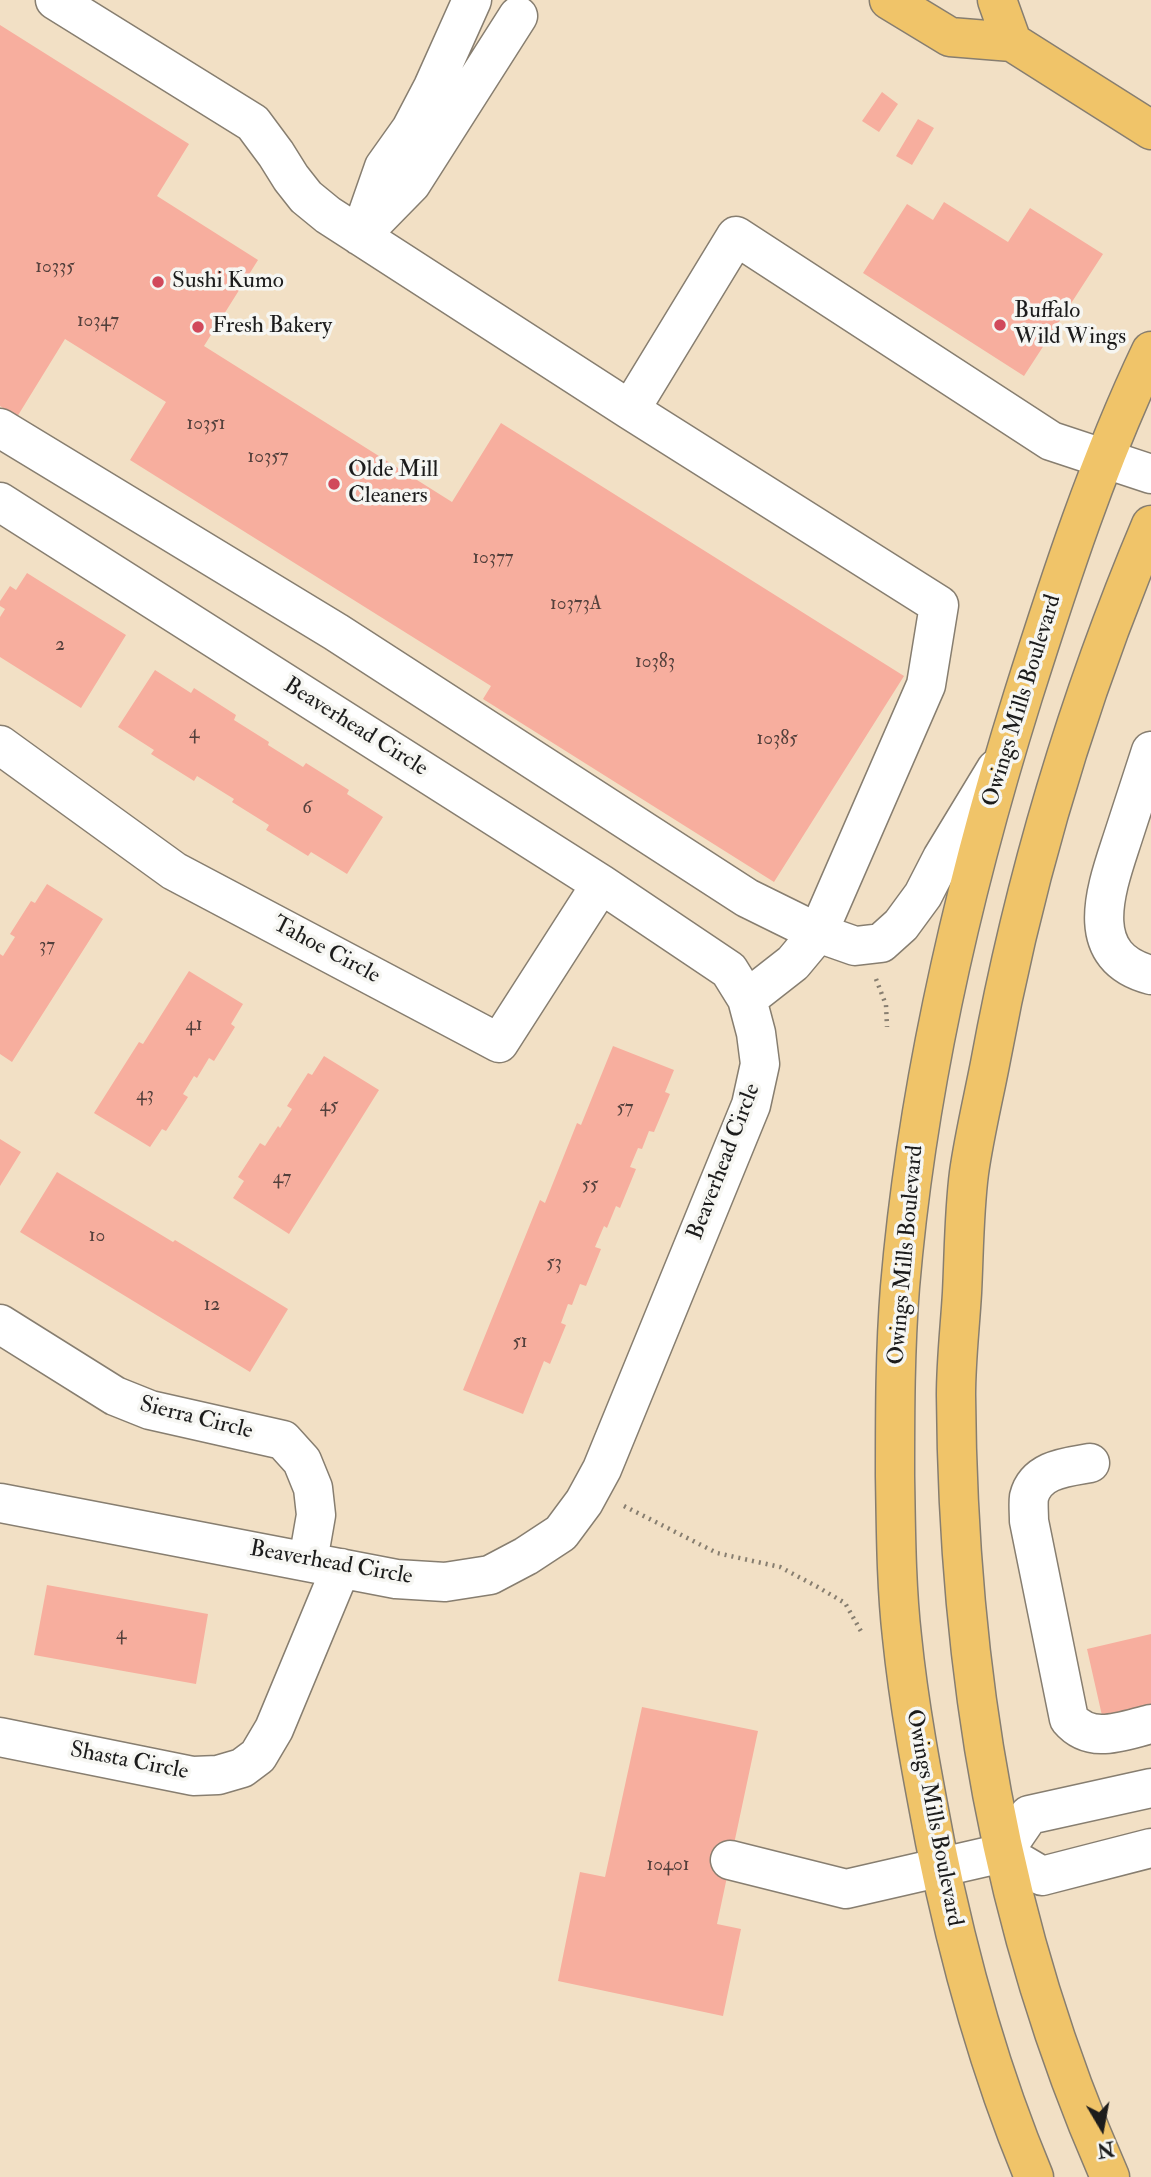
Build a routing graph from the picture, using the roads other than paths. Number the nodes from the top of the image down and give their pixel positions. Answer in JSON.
{"nodes":[{"id":1,"x":55,"y":0,"type":"edge"},
{"id":2,"x":472,"y":0,"type":"edge"},
{"id":3,"x":889,"y":0,"type":"edge"},
{"id":4,"x":997,"y":0,"type":"edge"},
{"id":5,"x":518,"y":16,"type":"dead end"},
{"id":6,"x":1012,"y":42,"type":"junction"},
{"id":7,"x":1151,"y":130,"type":"edge"},
{"id":8,"x":360,"y":236,"type":"junction"},
{"id":9,"x":1151,"y":351,"type":"edge"},
{"id":10,"x":630,"y":410,"type":"junction"},
{"id":11,"x":0,"y":428,"type":"edge"},
{"id":12,"x":1104,"y":458,"type":"junction"},
{"id":13,"x":1151,"y":474,"type":"edge"},
{"id":14,"x":0,"y":502,"type":"edge"},
{"id":15,"x":1151,"y":525,"type":"edge"},
{"id":16,"x":0,"y":746,"type":"edge"},
{"id":17,"x":1151,"y":751,"type":"edge"},
{"id":18,"x":1004,"y":755,"type":"junction"},
{"id":19,"x":601,"y":884,"type":"junction"},
{"id":20,"x":818,"y":933,"type":"junction"},
{"id":21,"x":1151,"y":975,"type":"edge"},
{"id":22,"x":747,"y":999,"type":"junction"},
{"id":23,"x":0,"y":1324,"type":"edge"},
{"id":24,"x":1090,"y":1463,"type":"dead end"},
{"id":25,"x":0,"y":1503,"type":"edge"},
{"id":26,"x":324,"y":1565,"type":"junction"},
{"id":27,"x":1151,"y":1724,"type":"edge"},
{"id":28,"x":0,"y":1737,"type":"edge"},
{"id":29,"x":1151,"y":1788,"type":"edge"},
{"id":30,"x":1151,"y":1848,"type":"edge"},
{"id":31,"x":1003,"y":1853,"type":"junction"},
{"id":32,"x":730,"y":1860,"type":"dead end"},
{"id":33,"x":940,"y":1867,"type":"junction"},
{"id":34,"x":1034,"y":2177,"type":"edge"},
{"id":35,"x":1110,"y":2177,"type":"edge"}],
"edges":[{"from":1,"to":8,"type":"street"},
{"from":2,"to":8,"type":"street"},
{"from":3,"to":6,"type":"main road"},
{"from":4,"to":6,"type":"main road"},
{"from":5,"to":8,"type":"street"},
{"from":6,"to":7,"type":"main road"},
{"from":8,"to":10,"type":"street"},
{"from":9,"to":12,"type":"main road","name":"Owings Mills Boulevard"},
{"from":10,"to":12,"type":"street"},
{"from":10,"to":20,"type":"street"},
{"from":11,"to":20,"type":"street"},
{"from":12,"to":13,"type":"street"},
{"from":12,"to":18,"type":"main road","name":"Owings Mills Boulevard"},
{"from":14,"to":19,"type":"street","name":"Beaverhead Circle"},
{"from":15,"to":31,"type":"main road"},
{"from":16,"to":19,"type":"street","name":"Tahoe Circle"},
{"from":17,"to":21,"type":"street"},
{"from":18,"to":20,"type":"street"},
{"from":18,"to":33,"type":"main road","name":"Owings Mills Boulevard"},
{"from":19,"to":22,"type":"street","name":"Beaverhead Circle"},
{"from":20,"to":22,"type":"street"},
{"from":22,"to":26,"type":"street","name":"Beaverhead Circle"},
{"from":23,"to":26,"type":"street","name":"Sierra Circle"},
{"from":24,"to":27,"type":"street"},
{"from":25,"to":26,"type":"street","name":"Beaverhead Circle"},
{"from":26,"to":28,"type":"street","name":"Shasta Circle"},
{"from":29,"to":31,"type":"street"},
{"from":30,"to":31,"type":"street"},
{"from":31,"to":33,"type":"street"},
{"from":31,"to":35,"type":"main road"},
{"from":32,"to":33,"type":"street"},
{"from":33,"to":34,"type":"main road","name":"Owings Mills Boulevard"}]}
